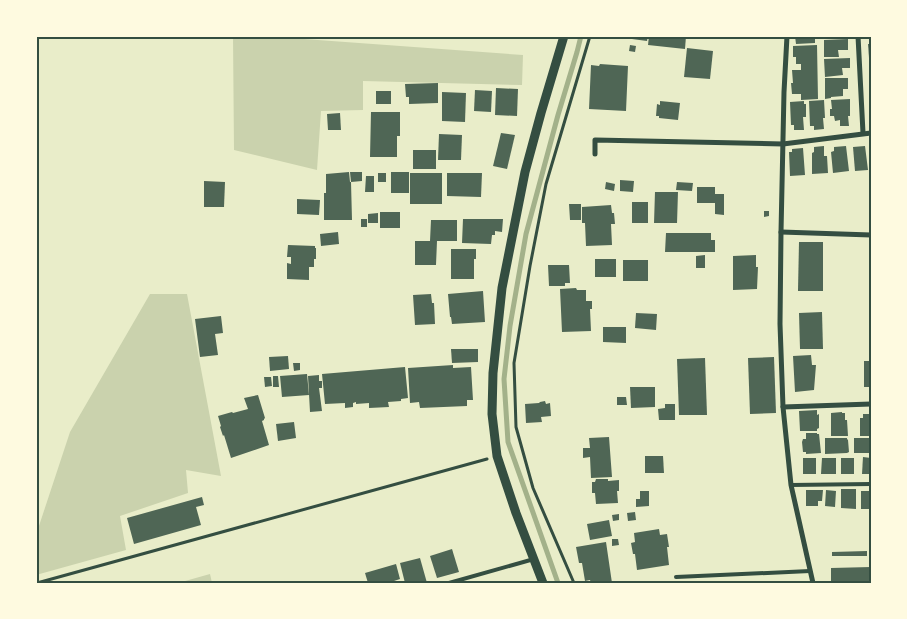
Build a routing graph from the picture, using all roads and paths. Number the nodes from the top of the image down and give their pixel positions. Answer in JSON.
{"nodes":[{"id":1,"x":564,"y":36,"type":"edge"},
{"id":2,"x":590,"y":36,"type":"edge"},
{"id":3,"x":787,"y":36,"type":"edge"},
{"id":4,"x":858,"y":36,"type":"edge"},
{"id":5,"x":871,"y":132,"type":"edge"},
{"id":6,"x":863,"y":133,"type":"junction"},
{"id":7,"x":783,"y":144,"type":"junction"},
{"id":8,"x":595,"y":154,"type":"dead end"},
{"id":9,"x":781,"y":232,"type":"junction"},
{"id":10,"x":871,"y":235,"type":"edge"},
{"id":11,"x":871,"y":404,"type":"edge"},
{"id":12,"x":783,"y":407,"type":"junction"},
{"id":13,"x":497,"y":456,"type":"junction"},
{"id":14,"x":871,"y":484,"type":"edge"},
{"id":15,"x":792,"y":485,"type":"junction"},
{"id":16,"x":534,"y":560,"type":"junction"},
{"id":17,"x":810,"y":572,"type":"junction"},
{"id":18,"x":676,"y":577,"type":"dead end"},
{"id":19,"x":37,"y":583,"type":"edge"},
{"id":20,"x":449,"y":583,"type":"edge"},
{"id":21,"x":543,"y":583,"type":"edge"},
{"id":22,"x":574,"y":583,"type":"edge"},
{"id":23,"x":813,"y":583,"type":"edge"}],
"edges":[{"from":1,"to":13,"type":"street"},
{"from":2,"to":22,"type":"path"},
{"from":3,"to":7,"type":"street"},
{"from":4,"to":6,"type":"street"},
{"from":5,"to":6,"type":"street"},
{"from":6,"to":7,"type":"street"},
{"from":7,"to":8,"type":"street"},
{"from":7,"to":9,"type":"street"},
{"from":9,"to":10,"type":"street"},
{"from":9,"to":12,"type":"street"},
{"from":11,"to":12,"type":"street"},
{"from":12,"to":15,"type":"street"},
{"from":13,"to":16,"type":"street"},
{"from":13,"to":19,"type":"path"},
{"from":14,"to":15,"type":"lane"},
{"from":15,"to":17,"type":"street"},
{"from":16,"to":20,"type":"lane"},
{"from":16,"to":21,"type":"street"},
{"from":17,"to":18,"type":"lane"},
{"from":17,"to":23,"type":"street"}]}
